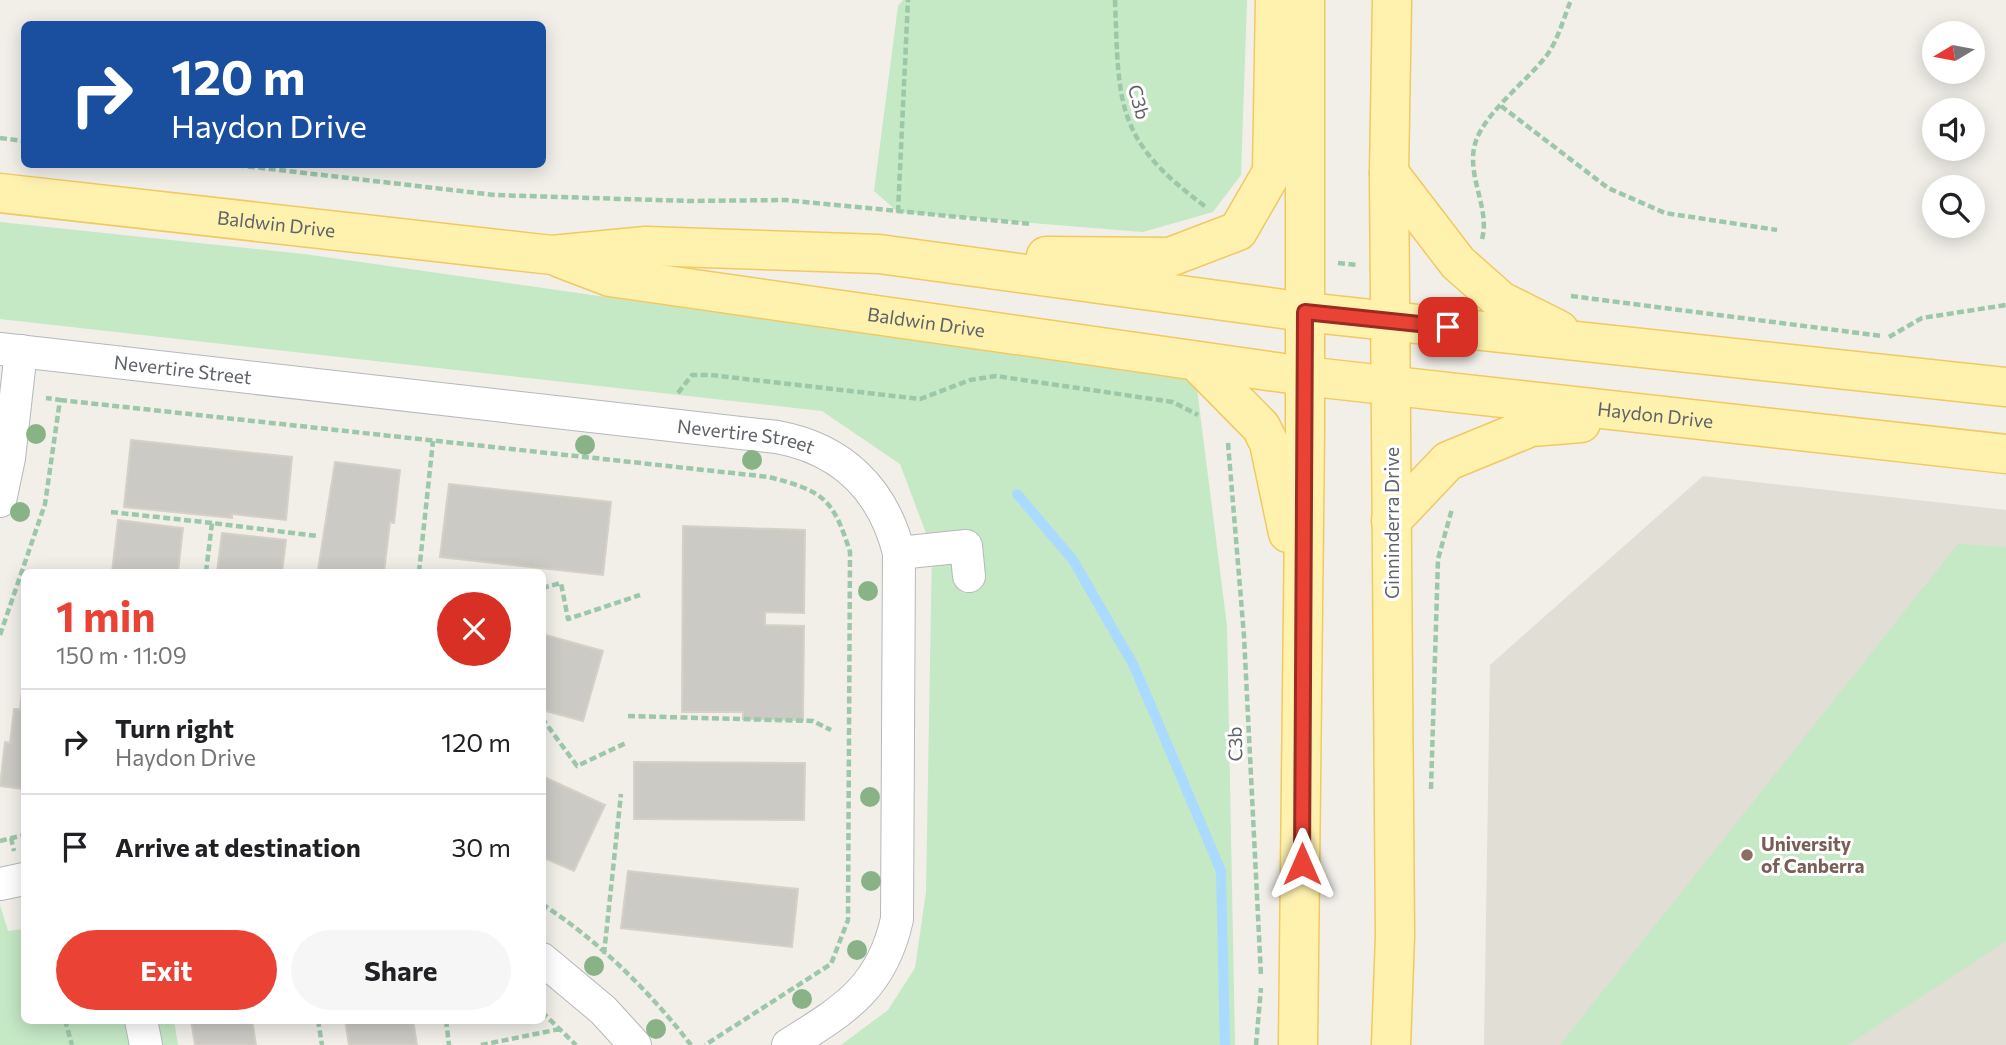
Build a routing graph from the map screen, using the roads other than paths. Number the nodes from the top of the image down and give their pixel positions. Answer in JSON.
{"nodes":[{"id":1,"x":1275,"y":0,"type":"edge"},
{"id":2,"x":1305,"y":0,"type":"edge"},
{"id":3,"x":1392,"y":0,"type":"edge"},
{"id":4,"x":1389,"y":173,"type":"junction"},
{"id":5,"x":0,"y":193,"type":"edge"},
{"id":6,"x":879,"y":254,"type":"junction"},
{"id":7,"x":552,"y":255,"type":"junction"},
{"id":8,"x":1305,"y":312,"type":"junction"},
{"id":9,"x":1390,"y":321,"type":"junction"},
{"id":10,"x":1584,"y":342,"type":"junction"},
{"id":11,"x":11,"y":350,"type":"edge"},
{"id":12,"x":1196,"y":361,"type":"junction"},
{"id":13,"x":1304,"y":376,"type":"junction"},
{"id":14,"x":1391,"y":386,"type":"junction"},
{"id":15,"x":2006,"y":387,"type":"edge"},
{"id":16,"x":1663,"y":416,"type":"junction"},
{"id":17,"x":2006,"y":454,"type":"edge"},
{"id":18,"x":0,"y":501,"type":"edge"},
{"id":19,"x":1391,"y":521,"type":"junction"},
{"id":20,"x":899,"y":553,"type":"junction"},
{"id":21,"x":969,"y":576,"type":"dead end"},
{"id":22,"x":1301,"y":600,"type":"junction"},
{"id":23,"x":21,"y":880,"type":"edge"},
{"id":24,"x":0,"y":884,"type":"edge"},
{"id":25,"x":546,"y":962,"type":"edge"},
{"id":26,"x":142,"y":1024,"type":"edge"},
{"id":27,"x":146,"y":1045,"type":"edge"},
{"id":28,"x":635,"y":1045,"type":"edge"},
{"id":29,"x":788,"y":1045,"type":"edge"},
{"id":30,"x":1298,"y":1045,"type":"edge"},
{"id":31,"x":1391,"y":1045,"type":"edge"}],
"edges":[{"from":1,"to":6,"type":"main road"},
{"from":2,"to":8,"type":"main road"},
{"from":3,"to":4,"type":"main road","name":"Ginninderra Drive"},
{"from":4,"to":9,"type":"main road","name":"Ginninderra Drive"},
{"from":4,"to":10,"type":"main road"},
{"from":5,"to":7,"type":"main road","name":"Baldwin Drive"},
{"from":6,"to":7,"type":"main road","name":"Baldwin Drive"},
{"from":6,"to":8,"type":"main road","name":"Baldwin Drive"},
{"from":7,"to":12,"type":"main road","name":"Baldwin Drive"},
{"from":8,"to":9,"type":"main road"},
{"from":8,"to":13,"type":"main road"},
{"from":9,"to":10,"type":"main road"},
{"from":9,"to":14,"type":"main road","name":"Ginninderra Drive"},
{"from":10,"to":15,"type":"main road"},
{"from":11,"to":18,"type":"street"},
{"from":11,"to":20,"type":"street","name":"Nevertire Street"},
{"from":12,"to":13,"type":"main road","name":"Baldwin Drive"},
{"from":12,"to":22,"type":"main road"},
{"from":13,"to":14,"type":"main road","name":"Haydon Drive"},
{"from":13,"to":22,"type":"main road"},
{"from":14,"to":16,"type":"main road","name":"Haydon Drive"},
{"from":14,"to":19,"type":"main road","name":"Ginninderra Drive"},
{"from":16,"to":17,"type":"main road","name":"Haydon Drive"},
{"from":16,"to":19,"type":"main road"},
{"from":19,"to":31,"type":"main road","name":"Ginninderra Drive"},
{"from":20,"to":21,"type":"street"},
{"from":20,"to":29,"type":"street","name":"Nevertire Street"},
{"from":22,"to":30,"type":"main road"},
{"from":23,"to":24,"type":"street"},
{"from":25,"to":28,"type":"street"},
{"from":26,"to":27,"type":"street"}]}
